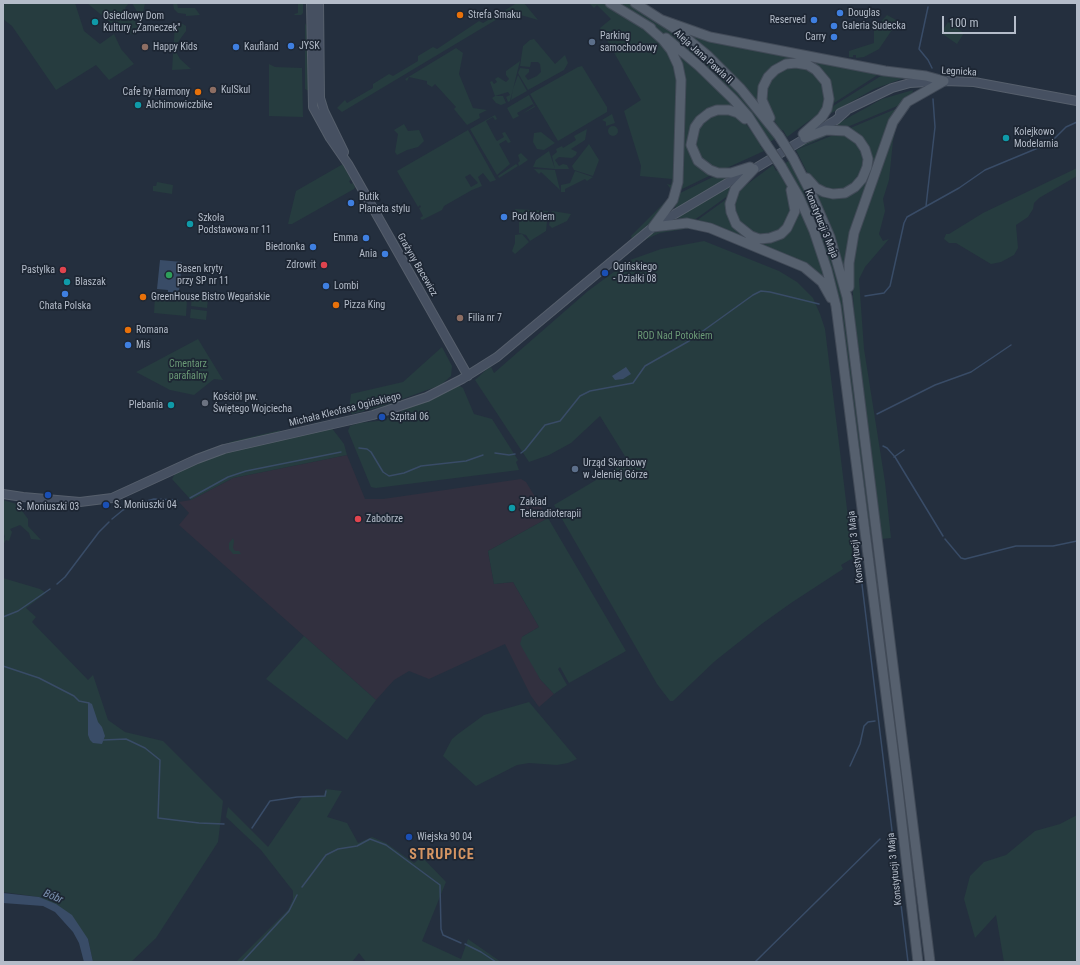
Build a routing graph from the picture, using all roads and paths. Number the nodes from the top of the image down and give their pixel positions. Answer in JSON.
{"nodes":[{"id":1,"x":310,"y":3,"type":"edge"},
{"id":2,"x":319,"y":3,"type":"edge"},
{"id":3,"x":610,"y":3,"type":"edge"},
{"id":4,"x":635,"y":3,"type":"edge"},
{"id":5,"x":662,"y":20,"type":"junction"},
{"id":6,"x":646,"y":25,"type":"junction"},
{"id":7,"x":944,"y":81,"type":"junction"},
{"id":8,"x":1077,"y":102,"type":"edge"},
{"id":9,"x":313,"y":107,"type":"junction"},
{"id":10,"x":324,"y":111,"type":"junction"},
{"id":11,"x":319,"y":118,"type":"junction"},
{"id":12,"x":779,"y":136,"type":"junction"},
{"id":13,"x":804,"y":136,"type":"junction"},
{"id":14,"x":766,"y":144,"type":"junction"},
{"id":15,"x":793,"y":158,"type":"junction"},
{"id":16,"x":348,"y":164,"type":"junction"},
{"id":17,"x":781,"y":166,"type":"junction"},
{"id":18,"x":752,"y":168,"type":"junction"},
{"id":19,"x":653,"y":227,"type":"junction"},
{"id":20,"x":852,"y":327,"type":"junction"},
{"id":21,"x":840,"y":330,"type":"junction"},
{"id":22,"x":468,"y":376,"type":"junction"},
{"id":23,"x":3,"y":494,"type":"edge"},
{"id":24,"x":918,"y":962,"type":"edge"},
{"id":25,"x":930,"y":962,"type":"edge"}],
"edges":[{"from":1,"to":9,"type":"street","name":"Grażyny Bacewicz"},
{"from":2,"to":10,"type":"street","name":"Grażyny Bacewicz"},
{"from":3,"to":6,"type":"main road","name":"Aleja Jana Pawła II"},
{"from":4,"to":5,"type":"main road","name":"Aleja Jana Pawła II"},
{"from":5,"to":7,"type":"main road"},
{"from":5,"to":12,"type":"main road","name":"Aleja Jana Pawła II"},
{"from":6,"to":14,"type":"main road","name":"Aleja Jana Pawła II"},
{"from":6,"to":19,"type":"main road"},
{"from":7,"to":8,"type":"street","name":"Legnicka"},
{"from":7,"to":13,"type":"street","name":"Legnicka"},
{"from":7,"to":20,"type":"main road"},
{"from":9,"to":10,"type":"street"},
{"from":9,"to":11,"type":"street","name":"Grażyny Bacewicz"},
{"from":10,"to":11,"type":"street"},
{"from":10,"to":16,"type":"street","name":"Grażyny Bacewicz"},
{"from":11,"to":16,"type":"street","name":"Grażyny Bacewicz"},
{"from":12,"to":13,"type":"main road"},
{"from":12,"to":15,"type":"main road","name":"Konstytucji 3 Maja","bridge":true},
{"from":13,"to":15,"type":"main road"},
{"from":13,"to":18,"type":"street","name":"Michała Kleofasa Ogińskiego"},
{"from":14,"to":17,"type":"main road","name":"Konstytucji 3 Maja","bridge":true},
{"from":14,"to":18,"type":"main road"},
{"from":15,"to":20,"type":"main road","name":"Konstytucji 3 Maja"},
{"from":16,"to":22,"type":"street","name":"Grażyny Bacewicz"},
{"from":17,"to":18,"type":"main road"},
{"from":17,"to":21,"type":"main road","name":"Konstytucji 3 Maja"},
{"from":18,"to":19,"type":"street","name":"Michała Kleofasa Ogińskiego"},
{"from":19,"to":21,"type":"main road"},
{"from":19,"to":22,"type":"street","name":"Michała Kleofasa Ogińskiego"},
{"from":20,"to":25,"type":"main road","name":"Konstytucji 3 Maja"},
{"from":21,"to":24,"type":"main road","name":"Konstytucji 3 Maja"},
{"from":22,"to":23,"type":"street","name":"Michała Kleofasa Ogińskiego"}]}
